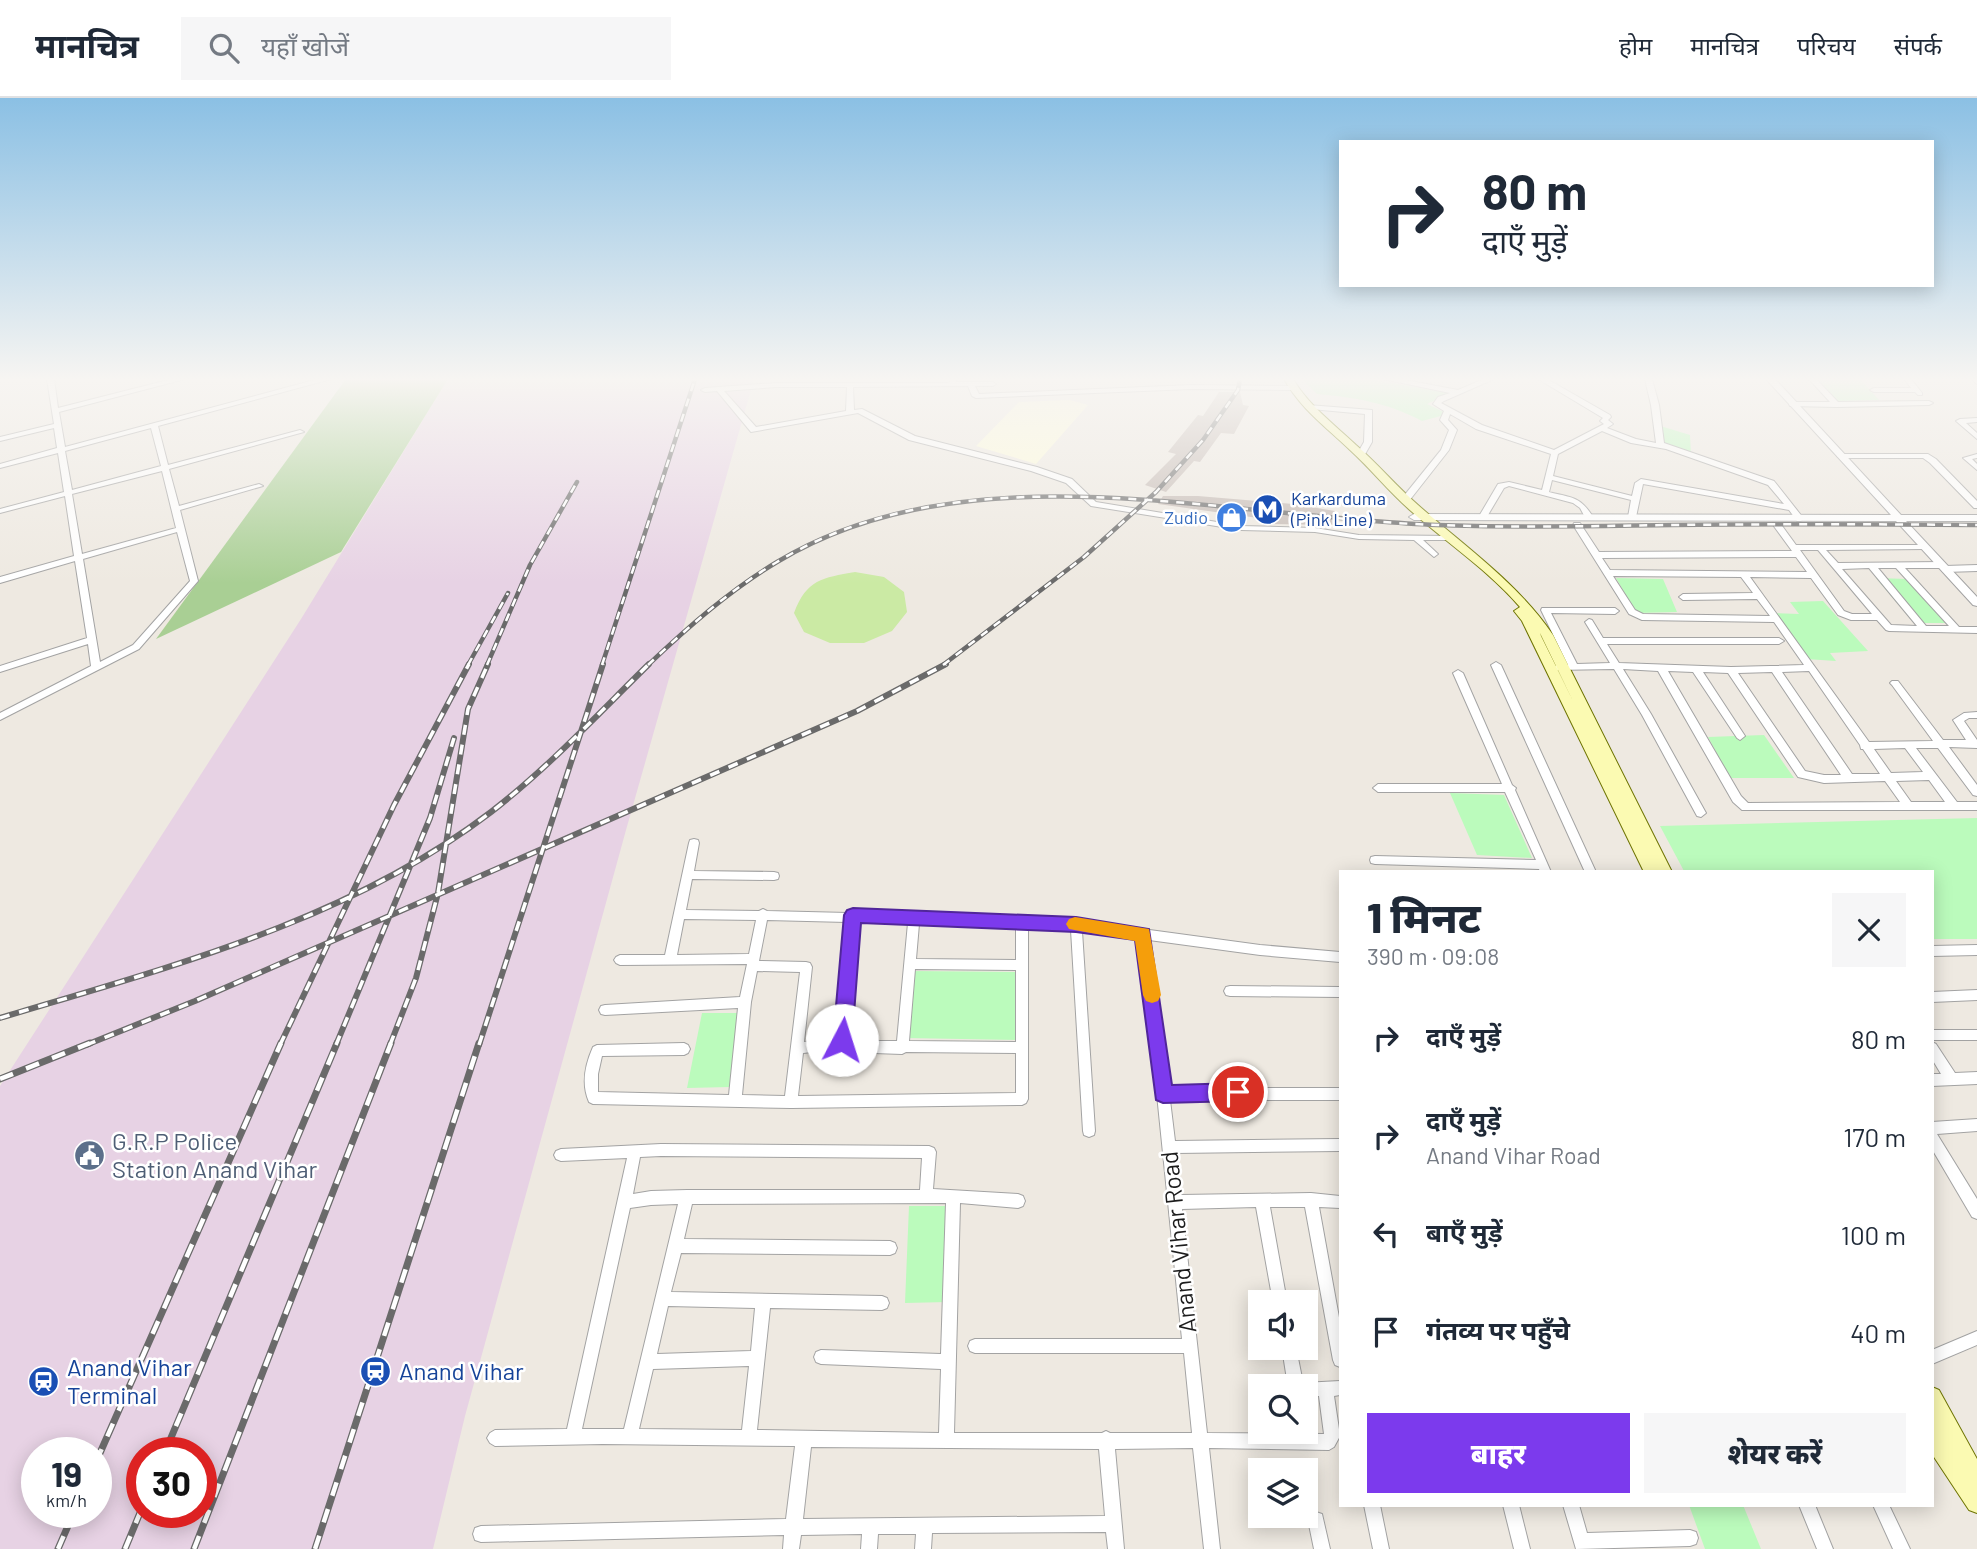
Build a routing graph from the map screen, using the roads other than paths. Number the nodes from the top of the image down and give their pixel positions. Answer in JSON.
{"nodes":[{"id":1,"x":70,"y":447,"type":"edge"},
{"id":2,"x":159,"y":447,"type":"edge"},
{"id":3,"x":243,"y":447,"type":"edge"},
{"id":4,"x":946,"y":447,"type":"edge"},
{"id":5,"x":1342,"y":447,"type":"edge"},
{"id":6,"x":1353,"y":447,"type":"edge"},
{"id":7,"x":1365,"y":447,"type":"edge"},
{"id":8,"x":1446,"y":447,"type":"edge"},
{"id":9,"x":1536,"y":447,"type":"edge"},
{"id":10,"x":1568,"y":447,"type":"edge"},
{"id":11,"x":1664,"y":447,"type":"edge"},
{"id":12,"x":1832,"y":447,"type":"edge"},
{"id":13,"x":61,"y":449,"type":"junction"},
{"id":14,"x":1555,"y":453,"type":"junction"},
{"id":15,"x":1361,"y":454,"type":"junction"},
{"id":16,"x":1841,"y":456,"type":"junction"},
{"id":17,"x":1977,"y":456,"type":"edge"},
{"id":18,"x":0,"y":466,"type":"edge"},
{"id":19,"x":164,"y":467,"type":"junction"},
{"id":20,"x":1977,"y":468,"type":"edge"},
{"id":21,"x":1549,"y":477,"type":"junction"},
{"id":22,"x":259,"y":486,"type":"dead end"},
{"id":23,"x":68,"y":493,"type":"junction"},
{"id":24,"x":1545,"y":493,"type":"junction"},
{"id":25,"x":1406,"y":499,"type":"junction"},
{"id":26,"x":1635,"y":499,"type":"junction"},
{"id":27,"x":1977,"y":506,"type":"edge"},
{"id":28,"x":1791,"y":508,"type":"junction"},
{"id":29,"x":175,"y":509,"type":"junction"},
{"id":30,"x":0,"y":511,"type":"edge"},
{"id":31,"x":1590,"y":517,"type":"junction"},
{"id":32,"x":1633,"y":517,"type":"junction"},
{"id":33,"x":1482,"y":518,"type":"junction"},
{"id":34,"x":1977,"y":518,"type":"edge"},
{"id":35,"x":1800,"y":519,"type":"junction"},
{"id":36,"x":1903,"y":522,"type":"junction"},
{"id":37,"x":1577,"y":525,"type":"junction"},
{"id":38,"x":1977,"y":525,"type":"edge"},
{"id":39,"x":1777,"y":526,"type":"junction"},
{"id":40,"x":1432,"y":527,"type":"junction"},
{"id":41,"x":180,"y":529,"type":"junction"},
{"id":42,"x":1417,"y":539,"type":"junction"},
{"id":43,"x":1925,"y":547,"type":"junction"},
{"id":44,"x":1820,"y":548,"type":"junction"},
{"id":45,"x":1794,"y":551,"type":"junction"},
{"id":46,"x":1434,"y":554,"type":"dead end"},
{"id":47,"x":1595,"y":555,"type":"junction"},
{"id":48,"x":79,"y":558,"type":"junction"},
{"id":49,"x":1835,"y":566,"type":"junction"},
{"id":50,"x":1872,"y":566,"type":"junction"},
{"id":51,"x":1899,"y":566,"type":"junction"},
{"id":52,"x":1944,"y":567,"type":"junction"},
{"id":53,"x":1977,"y":568,"type":"edge"},
{"id":54,"x":1607,"y":573,"type":"junction"},
{"id":55,"x":1743,"y":574,"type":"junction"},
{"id":56,"x":1812,"y":575,"type":"junction"},
{"id":57,"x":0,"y":580,"type":"edge"},
{"id":58,"x":1760,"y":596,"type":"junction"},
{"id":59,"x":1683,"y":597,"type":"dead end"},
{"id":60,"x":1977,"y":604,"type":"edge"},
{"id":61,"x":1615,"y":611,"type":"dead end"},
{"id":62,"x":1879,"y":617,"type":"junction"},
{"id":63,"x":1777,"y":619,"type":"junction"},
{"id":64,"x":1589,"y":622,"type":"dead end"},
{"id":65,"x":1925,"y":630,"type":"junction"},
{"id":66,"x":1957,"y":630,"type":"junction"},
{"id":67,"x":1977,"y":630,"type":"edge"},
{"id":68,"x":92,"y":640,"type":"junction"},
{"id":69,"x":1601,"y":641,"type":"junction"},
{"id":70,"x":1779,"y":641,"type":"dead end"},
{"id":71,"x":1496,"y":665,"type":"dead end"},
{"id":72,"x":96,"y":666,"type":"junction"},
{"id":73,"x":1616,"y":666,"type":"junction"},
{"id":74,"x":1661,"y":667,"type":"junction"},
{"id":75,"x":1563,"y":668,"type":"junction"},
{"id":76,"x":1810,"y":668,"type":"junction"},
{"id":77,"x":0,"y":669,"type":"edge"},
{"id":78,"x":1696,"y":669,"type":"junction"},
{"id":79,"x":1775,"y":669,"type":"junction"},
{"id":80,"x":1731,"y":670,"type":"junction"},
{"id":81,"x":1458,"y":673,"type":"dead end"},
{"id":82,"x":1895,"y":683,"type":"dead end"},
{"id":83,"x":1977,"y":715,"type":"edge"},
{"id":84,"x":0,"y":717,"type":"edge"},
{"id":85,"x":1740,"y":736,"type":"dead end"},
{"id":86,"x":1909,"y":745,"type":"junction"},
{"id":87,"x":1944,"y":745,"type":"junction"},
{"id":88,"x":1975,"y":745,"type":"edge"},
{"id":89,"x":1864,"y":746,"type":"junction"},
{"id":90,"x":1930,"y":776,"type":"junction"},
{"id":91,"x":1849,"y":778,"type":"junction"},
{"id":92,"x":1888,"y":778,"type":"junction"},
{"id":93,"x":1378,"y":788,"type":"dead end"},
{"id":94,"x":1511,"y":788,"type":"junction"},
{"id":95,"x":1977,"y":792,"type":"edge"},
{"id":96,"x":1954,"y":806,"type":"junction"},
{"id":97,"x":1977,"y":806,"type":"edge"},
{"id":98,"x":1909,"y":807,"type":"junction"},
{"id":99,"x":1701,"y":813,"type":"dead end"},
{"id":100,"x":694,"y":843,"type":"dead end"},
{"id":101,"x":1375,"y":860,"type":"dead end"},
{"id":102,"x":1545,"y":868,"type":"edge"},
{"id":103,"x":1590,"y":870,"type":"edge"},
{"id":104,"x":1651,"y":870,"type":"edge"},
{"id":105,"x":1664,"y":870,"type":"edge"},
{"id":106,"x":688,"y":875,"type":"junction"},
{"id":107,"x":775,"y":876,"type":"dead end"},
{"id":108,"x":681,"y":914,"type":"junction"},
{"id":109,"x":763,"y":914,"type":"junction"},
{"id":110,"x":853,"y":915,"type":"junction"},
{"id":111,"x":914,"y":917,"type":"junction"},
{"id":112,"x":1022,"y":920,"type":"junction"},
{"id":113,"x":1076,"y":925,"type":"junction"},
{"id":114,"x":1143,"y":934,"type":"junction"},
{"id":115,"x":1977,"y":950,"type":"edge"},
{"id":116,"x":1934,"y":951,"type":"edge"},
{"id":117,"x":1339,"y":957,"type":"edge"},
{"id":118,"x":620,"y":960,"type":"dead end"},
{"id":119,"x":670,"y":960,"type":"junction"},
{"id":120,"x":753,"y":962,"type":"junction"},
{"id":121,"x":910,"y":964,"type":"junction"},
{"id":122,"x":1020,"y":965,"type":"junction"},
{"id":123,"x":1230,"y":991,"type":"dead end"},
{"id":124,"x":1339,"y":992,"type":"edge"},
{"id":125,"x":1977,"y":995,"type":"edge"},
{"id":126,"x":1934,"y":997,"type":"edge"},
{"id":127,"x":745,"y":1002,"type":"junction"},
{"id":128,"x":605,"y":1010,"type":"dead end"},
{"id":129,"x":1934,"y":1035,"type":"edge"},
{"id":130,"x":1977,"y":1035,"type":"edge"},
{"id":131,"x":843,"y":1043,"type":"junction"},
{"id":132,"x":797,"y":1048,"type":"junction"},
{"id":133,"x":902,"y":1048,"type":"junction"},
{"id":134,"x":1023,"y":1048,"type":"junction"},
{"id":135,"x":684,"y":1049,"type":"dead end"},
{"id":136,"x":1934,"y":1051,"type":"edge"},
{"id":137,"x":1951,"y":1078,"type":"junction"},
{"id":138,"x":1977,"y":1078,"type":"edge"},
{"id":139,"x":1934,"y":1080,"type":"edge"},
{"id":140,"x":1163,"y":1094,"type":"junction"},
{"id":141,"x":1339,"y":1094,"type":"edge"},
{"id":142,"x":735,"y":1101,"type":"junction"},
{"id":143,"x":791,"y":1102,"type":"junction"},
{"id":144,"x":1977,"y":1125,"type":"edge"},
{"id":145,"x":1934,"y":1128,"type":"edge"},
{"id":146,"x":1089,"y":1131,"type":"dead end"},
{"id":147,"x":1934,"y":1140,"type":"edge"},
{"id":148,"x":1339,"y":1145,"type":"edge"},
{"id":149,"x":1168,"y":1147,"type":"junction"},
{"id":150,"x":635,"y":1152,"type":"junction"},
{"id":151,"x":561,"y":1155,"type":"dead end"},
{"id":152,"x":926,"y":1196,"type":"junction"},
{"id":153,"x":953,"y":1196,"type":"junction"},
{"id":154,"x":687,"y":1197,"type":"junction"},
{"id":155,"x":1311,"y":1200,"type":"junction"},
{"id":156,"x":1018,"y":1201,"type":"dead end"},
{"id":157,"x":1262,"y":1201,"type":"junction"},
{"id":158,"x":624,"y":1202,"type":"junction"},
{"id":159,"x":1174,"y":1202,"type":"junction"},
{"id":160,"x":1339,"y":1202,"type":"edge"},
{"id":161,"x":1977,"y":1212,"type":"edge"},
{"id":162,"x":675,"y":1246,"type":"junction"},
{"id":163,"x":890,"y":1248,"type":"dead end"},
{"id":164,"x":1278,"y":1290,"type":"edge"},
{"id":165,"x":662,"y":1299,"type":"junction"},
{"id":166,"x":763,"y":1301,"type":"junction"},
{"id":167,"x":882,"y":1303,"type":"dead end"},
{"id":168,"x":1336,"y":1318,"type":"edge"},
{"id":169,"x":1977,"y":1338,"type":"edge"},
{"id":170,"x":975,"y":1346,"type":"dead end"},
{"id":171,"x":1191,"y":1346,"type":"junction"},
{"id":172,"x":1339,"y":1350,"type":"edge"},
{"id":173,"x":1934,"y":1356,"type":"edge"},
{"id":174,"x":821,"y":1357,"type":"dead end"},
{"id":175,"x":757,"y":1358,"type":"junction"},
{"id":176,"x":648,"y":1362,"type":"junction"},
{"id":177,"x":948,"y":1362,"type":"junction"},
{"id":178,"x":1333,"y":1388,"type":"edge"},
{"id":179,"x":1934,"y":1401,"type":"edge"},
{"id":180,"x":630,"y":1435,"type":"junction"},
{"id":181,"x":573,"y":1436,"type":"junction"},
{"id":182,"x":1934,"y":1436,"type":"edge"},
{"id":183,"x":495,"y":1438,"type":"dead end"},
{"id":184,"x":749,"y":1438,"type":"junction"},
{"id":185,"x":804,"y":1439,"type":"junction"},
{"id":186,"x":1106,"y":1439,"type":"junction"},
{"id":187,"x":1199,"y":1439,"type":"junction"},
{"id":188,"x":946,"y":1441,"type":"junction"},
{"id":189,"x":1977,"y":1480,"type":"edge"},
{"id":190,"x":1977,"y":1502,"type":"edge"},
{"id":191,"x":1372,"y":1507,"type":"edge"},
{"id":192,"x":1512,"y":1507,"type":"edge"},
{"id":193,"x":1572,"y":1507,"type":"edge"},
{"id":194,"x":1808,"y":1507,"type":"edge"},
{"id":195,"x":1882,"y":1507,"type":"edge"},
{"id":196,"x":1114,"y":1524,"type":"junction"},
{"id":197,"x":794,"y":1525,"type":"junction"},
{"id":198,"x":925,"y":1525,"type":"junction"},
{"id":199,"x":871,"y":1527,"type":"junction"},
{"id":200,"x":1318,"y":1528,"type":"edge"},
{"id":201,"x":481,"y":1534,"type":"dead end"},
{"id":202,"x":1690,"y":1538,"type":"dead end"},
{"id":203,"x":1583,"y":1545,"type":"edge"},
{"id":204,"x":791,"y":1549,"type":"edge"},
{"id":205,"x":869,"y":1549,"type":"edge"},
{"id":206,"x":923,"y":1549,"type":"edge"},
{"id":207,"x":1116,"y":1549,"type":"edge"},
{"id":208,"x":1212,"y":1549,"type":"edge"},
{"id":209,"x":1322,"y":1549,"type":"edge"},
{"id":210,"x":1381,"y":1549,"type":"edge"},
{"id":211,"x":1522,"y":1549,"type":"edge"},
{"id":212,"x":1825,"y":1549,"type":"edge"},
{"id":213,"x":1902,"y":1549,"type":"edge"}],
"edges":[{"from":1,"to":13,"type":"street"},
{"from":2,"to":19,"type":"street"},
{"from":3,"to":19,"type":"street"},
{"from":4,"to":42,"type":"street"},
{"from":5,"to":40,"type":"main road"},
{"from":6,"to":15,"type":"main road"},
{"from":7,"to":15,"type":"street"},
{"from":8,"to":25,"type":"street"},
{"from":9,"to":14,"type":"street"},
{"from":10,"to":14,"type":"street"},
{"from":11,"to":28,"type":"street"},
{"from":12,"to":16,"type":"street"},
{"from":13,"to":18,"type":"street"},
{"from":13,"to":23,"type":"street"},
{"from":14,"to":21,"type":"street"},
{"from":15,"to":25,"type":"main road"},
{"from":16,"to":27,"type":"street"},
{"from":16,"to":36,"type":"street"},
{"from":17,"to":20,"type":"street"},
{"from":19,"to":23,"type":"street"},
{"from":19,"to":29,"type":"street"},
{"from":21,"to":24,"type":"street"},
{"from":21,"to":26,"type":"street"},
{"from":22,"to":29,"type":"street"},
{"from":23,"to":30,"type":"street"},
{"from":23,"to":48,"type":"street"},
{"from":24,"to":31,"type":"street"},
{"from":24,"to":33,"type":"street"},
{"from":25,"to":40,"type":"main road"},
{"from":26,"to":28,"type":"street"},
{"from":26,"to":32,"type":"street"},
{"from":28,"to":35,"type":"street"},
{"from":29,"to":41,"type":"street"},
{"from":31,"to":32,"type":"street"},
{"from":31,"to":33,"type":"street"},
{"from":32,"to":35,"type":"street"},
{"from":33,"to":40,"type":"street"},
{"from":34,"to":36,"type":"street"},
{"from":35,"to":36,"type":"street"},
{"from":36,"to":38,"type":"street"},
{"from":36,"to":39,"type":"street"},
{"from":36,"to":43,"type":"street"},
{"from":37,"to":39,"type":"street"},
{"from":37,"to":40,"type":"street"},
{"from":37,"to":47,"type":"street"},
{"from":39,"to":45,"type":"street"},
{"from":40,"to":42,"type":"street"},
{"from":40,"to":75,"type":"main road"},
{"from":41,"to":48,"type":"street"},
{"from":41,"to":72,"type":"street"},
{"from":42,"to":46,"type":"street"},
{"from":43,"to":44,"type":"street"},
{"from":43,"to":52,"type":"street"},
{"from":44,"to":45,"type":"street"},
{"from":44,"to":49,"type":"street"},
{"from":45,"to":47,"type":"street"},
{"from":45,"to":56,"type":"street"},
{"from":47,"to":54,"type":"street"},
{"from":48,"to":57,"type":"street"},
{"from":48,"to":68,"type":"street"},
{"from":49,"to":50,"type":"street"},
{"from":49,"to":62,"type":"street"},
{"from":50,"to":51,"type":"street"},
{"from":50,"to":65,"type":"street"},
{"from":51,"to":52,"type":"street"},
{"from":51,"to":66,"type":"street"},
{"from":52,"to":53,"type":"street"},
{"from":52,"to":60,"type":"street"},
{"from":54,"to":55,"type":"street"},
{"from":54,"to":63,"type":"street"},
{"from":55,"to":56,"type":"street"},
{"from":55,"to":58,"type":"street"},
{"from":56,"to":62,"type":"street"},
{"from":58,"to":59,"type":"street"},
{"from":58,"to":63,"type":"street"},
{"from":61,"to":75,"type":"street"},
{"from":62,"to":65,"type":"street"},
{"from":63,"to":76,"type":"street"},
{"from":64,"to":69,"type":"street"},
{"from":65,"to":66,"type":"street"},
{"from":66,"to":67,"type":"street"},
{"from":68,"to":72,"type":"street"},
{"from":68,"to":77,"type":"street"},
{"from":69,"to":70,"type":"street"},
{"from":69,"to":73,"type":"street"},
{"from":71,"to":103,"type":"street"},
{"from":72,"to":84,"type":"street"},
{"from":73,"to":74,"type":"street"},
{"from":73,"to":75,"type":"street"},
{"from":73,"to":99,"type":"street"},
{"from":74,"to":78,"type":"street"},
{"from":74,"to":98,"type":"street"},
{"from":75,"to":104,"type":"main road"},
{"from":75,"to":105,"type":"main road"},
{"from":76,"to":79,"type":"street"},
{"from":76,"to":89,"type":"street"},
{"from":78,"to":80,"type":"street"},
{"from":78,"to":85,"type":"street"},
{"from":79,"to":80,"type":"street"},
{"from":79,"to":91,"type":"street"},
{"from":80,"to":91,"type":"street"},
{"from":81,"to":94,"type":"street"},
{"from":82,"to":87,"type":"street"},
{"from":83,"to":88,"type":"street"},
{"from":86,"to":87,"type":"street"},
{"from":86,"to":89,"type":"street"},
{"from":86,"to":90,"type":"street"},
{"from":87,"to":88,"type":"street"},
{"from":87,"to":95,"type":"street"},
{"from":89,"to":92,"type":"street"},
{"from":90,"to":92,"type":"street"},
{"from":90,"to":96,"type":"street"},
{"from":91,"to":92,"type":"street"},
{"from":92,"to":98,"type":"street"},
{"from":93,"to":94,"type":"street"},
{"from":94,"to":102,"type":"street"},
{"from":96,"to":97,"type":"street"},
{"from":96,"to":98,"type":"street"},
{"from":100,"to":106,"type":"street"},
{"from":101,"to":102,"type":"street"},
{"from":106,"to":107,"type":"street"},
{"from":106,"to":108,"type":"street"},
{"from":108,"to":109,"type":"street"},
{"from":108,"to":119,"type":"street"},
{"from":109,"to":110,"type":"street"},
{"from":109,"to":120,"type":"street"},
{"from":110,"to":111,"type":"street"},
{"from":110,"to":131,"type":"street"},
{"from":111,"to":112,"type":"street"},
{"from":111,"to":121,"type":"street"},
{"from":112,"to":113,"type":"street"},
{"from":112,"to":122,"type":"street"},
{"from":113,"to":114,"type":"street"},
{"from":113,"to":146,"type":"street"},
{"from":114,"to":117,"type":"street"},
{"from":114,"to":140,"type":"street","name":"Anand Vihar Road"},
{"from":115,"to":116,"type":"street"},
{"from":118,"to":119,"type":"street"},
{"from":119,"to":120,"type":"street"},
{"from":120,"to":127,"type":"street"},
{"from":120,"to":132,"type":"street"},
{"from":121,"to":122,"type":"street"},
{"from":121,"to":133,"type":"street"},
{"from":122,"to":134,"type":"street"},
{"from":123,"to":124,"type":"street"},
{"from":125,"to":126,"type":"street"},
{"from":127,"to":128,"type":"street"},
{"from":127,"to":142,"type":"street"},
{"from":129,"to":130,"type":"street"},
{"from":131,"to":132,"type":"street"},
{"from":131,"to":133,"type":"street"},
{"from":132,"to":143,"type":"street"},
{"from":133,"to":134,"type":"street"},
{"from":134,"to":143,"type":"street"},
{"from":135,"to":142,"type":"street"},
{"from":136,"to":137,"type":"street"},
{"from":137,"to":138,"type":"street"},
{"from":137,"to":139,"type":"street"},
{"from":140,"to":141,"type":"street"},
{"from":140,"to":149,"type":"street","name":"Anand Vihar Road"},
{"from":142,"to":143,"type":"street"},
{"from":144,"to":145,"type":"street"},
{"from":147,"to":161,"type":"street"},
{"from":148,"to":149,"type":"street"},
{"from":149,"to":159,"type":"street","name":"Anand Vihar Road"},
{"from":150,"to":151,"type":"street"},
{"from":150,"to":152,"type":"street"},
{"from":150,"to":158,"type":"street"},
{"from":152,"to":153,"type":"street"},
{"from":152,"to":154,"type":"street"},
{"from":153,"to":156,"type":"street"},
{"from":153,"to":177,"type":"street"},
{"from":154,"to":158,"type":"street"},
{"from":154,"to":162,"type":"street"},
{"from":155,"to":157,"type":"street"},
{"from":155,"to":160,"type":"street"},
{"from":155,"to":168,"type":"street"},
{"from":157,"to":159,"type":"street"},
{"from":157,"to":164,"type":"street"},
{"from":158,"to":181,"type":"street"},
{"from":159,"to":171,"type":"street","name":"Anand Vihar Road"},
{"from":162,"to":163,"type":"street"},
{"from":162,"to":165,"type":"street"},
{"from":165,"to":166,"type":"street"},
{"from":165,"to":176,"type":"street"},
{"from":166,"to":167,"type":"street"},
{"from":166,"to":175,"type":"street"},
{"from":168,"to":172,"type":"street"},
{"from":169,"to":173,"type":"street"},
{"from":170,"to":171,"type":"street"},
{"from":171,"to":187,"type":"street","name":"Anand Vihar Road"},
{"from":174,"to":177,"type":"street"},
{"from":175,"to":176,"type":"street"},
{"from":175,"to":184,"type":"street"},
{"from":176,"to":180,"type":"street"},
{"from":177,"to":188,"type":"street"},
{"from":178,"to":187,"type":"street"},
{"from":179,"to":189,"type":"main road"},
{"from":180,"to":181,"type":"street"},
{"from":180,"to":184,"type":"street"},
{"from":181,"to":183,"type":"street"},
{"from":182,"to":190,"type":"main road"},
{"from":184,"to":185,"type":"street"},
{"from":185,"to":188,"type":"street"},
{"from":185,"to":197,"type":"street"},
{"from":186,"to":187,"type":"street"},
{"from":186,"to":188,"type":"street"},
{"from":186,"to":196,"type":"street"},
{"from":187,"to":208,"type":"street","name":"Anand Vihar Road"},
{"from":191,"to":210,"type":"street"},
{"from":192,"to":211,"type":"street"},
{"from":193,"to":203,"type":"street"},
{"from":194,"to":212,"type":"street"},
{"from":195,"to":213,"type":"street"},
{"from":196,"to":198,"type":"street"},
{"from":196,"to":207,"type":"street"},
{"from":197,"to":199,"type":"street"},
{"from":197,"to":201,"type":"street"},
{"from":197,"to":204,"type":"street"},
{"from":198,"to":199,"type":"street"},
{"from":198,"to":206,"type":"street"},
{"from":199,"to":205,"type":"street"},
{"from":200,"to":209,"type":"street"},
{"from":202,"to":203,"type":"street"}]}
